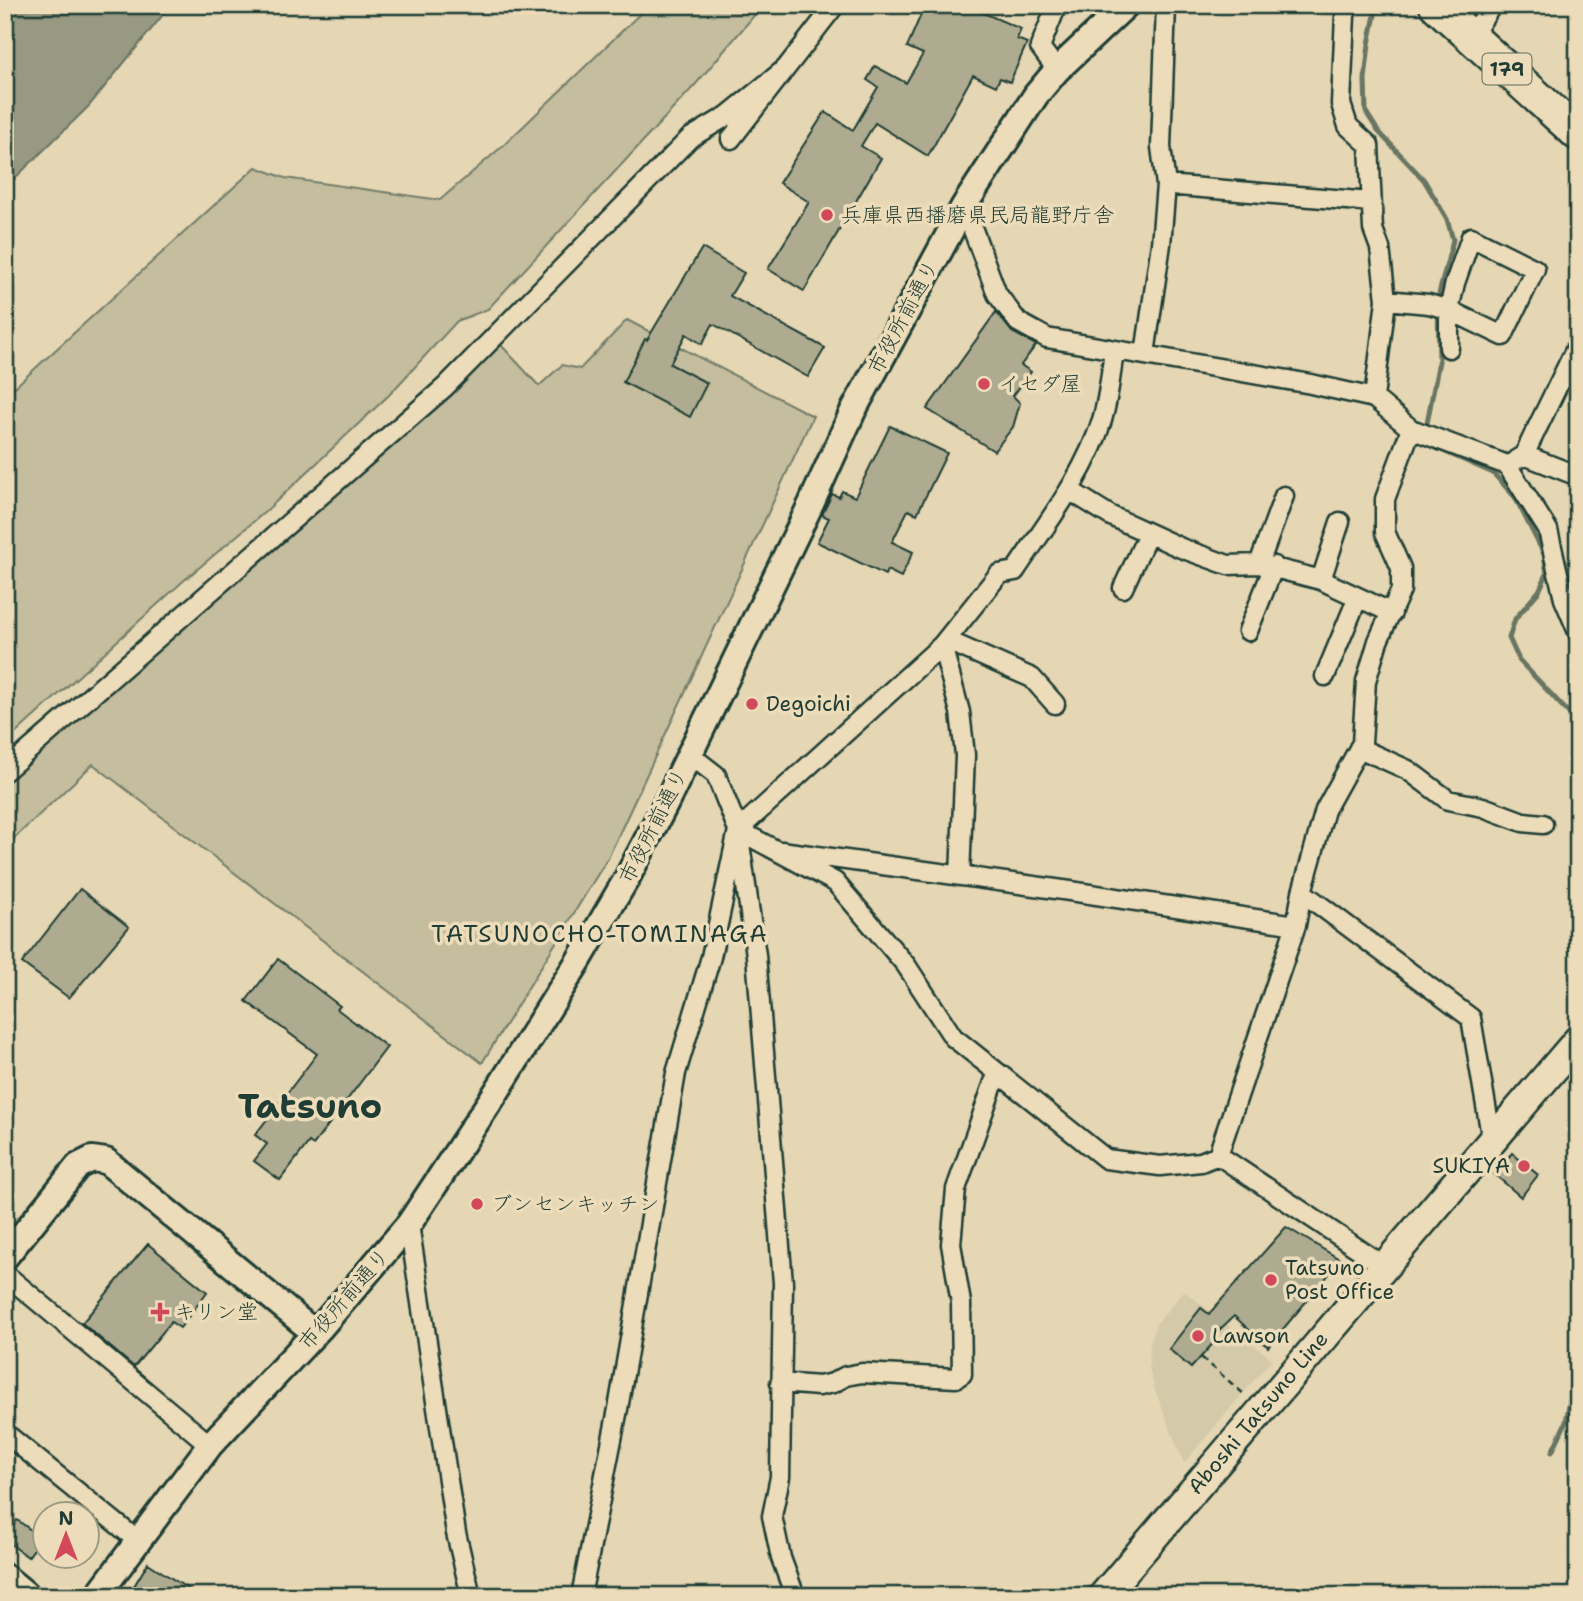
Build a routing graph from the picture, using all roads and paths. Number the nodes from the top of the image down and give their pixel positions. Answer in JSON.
{"nodes":[{"id":1,"x":835,"y":5,"type":"edge"},
{"id":2,"x":1126,"y":5,"type":"edge"},
{"id":3,"x":1166,"y":5,"type":"edge"},
{"id":4,"x":1349,"y":5,"type":"edge"},
{"id":5,"x":1436,"y":5,"type":"edge"},
{"id":6,"x":1492,"y":5,"type":"edge"},
{"id":7,"x":1054,"y":7,"type":"edge"},
{"id":8,"x":1471,"y":37,"type":"junction"},
{"id":9,"x":785,"y":69,"type":"junction"},
{"id":10,"x":1057,"y":70,"type":"junction"},
{"id":11,"x":1578,"y":134,"type":"edge"},
{"id":12,"x":731,"y":139,"type":"dead end"},
{"id":13,"x":1166,"y":185,"type":"junction"},
{"id":14,"x":1371,"y":202,"type":"junction"},
{"id":15,"x":964,"y":206,"type":"junction"},
{"id":16,"x":1386,"y":300,"type":"junction"},
{"id":17,"x":1449,"y":310,"type":"junction"},
{"id":18,"x":1578,"y":344,"type":"edge"},
{"id":19,"x":1449,"y":348,"type":"dead end"},
{"id":20,"x":1114,"y":350,"type":"junction"},
{"id":21,"x":1145,"y":354,"type":"junction"},
{"id":22,"x":1374,"y":398,"type":"junction"},
{"id":23,"x":1411,"y":429,"type":"junction"},
{"id":24,"x":1524,"y":455,"type":"junction"},
{"id":25,"x":1507,"y":465,"type":"junction"},
{"id":26,"x":1578,"y":476,"type":"edge"},
{"id":27,"x":1069,"y":490,"type":"junction"},
{"id":28,"x":1284,"y":496,"type":"dead end"},
{"id":29,"x":1340,"y":522,"type":"dead end"},
{"id":30,"x":1147,"y":534,"type":"junction"},
{"id":31,"x":1266,"y":565,"type":"junction"},
{"id":32,"x":1321,"y":580,"type":"junction"},
{"id":33,"x":1124,"y":589,"type":"dead end"},
{"id":34,"x":1358,"y":597,"type":"junction"},
{"id":35,"x":1392,"y":613,"type":"junction"},
{"id":36,"x":1248,"y":631,"type":"dead end"},
{"id":37,"x":1578,"y":632,"type":"edge"},
{"id":38,"x":944,"y":643,"type":"junction"},
{"id":39,"x":1325,"y":676,"type":"dead end"},
{"id":40,"x":1055,"y":704,"type":"dead end"},
{"id":41,"x":1359,"y":748,"type":"junction"},
{"id":42,"x":689,"y":754,"type":"junction"},
{"id":43,"x":5,"y":771,"type":"edge"},
{"id":44,"x":1543,"y":824,"type":"dead end"},
{"id":45,"x":738,"y":830,"type":"junction"},
{"id":46,"x":781,"y":851,"type":"junction"},
{"id":47,"x":960,"y":876,"type":"junction"},
{"id":48,"x":1302,"y":892,"type":"junction"},
{"id":49,"x":1296,"y":925,"type":"junction"},
{"id":50,"x":1578,"y":1040,"type":"edge"},
{"id":51,"x":1002,"y":1075,"type":"junction"},
{"id":52,"x":1492,"y":1141,"type":"junction"},
{"id":53,"x":1219,"y":1155,"type":"junction"},
{"id":54,"x":409,"y":1224,"type":"junction"},
{"id":55,"x":5,"y":1257,"type":"edge"},
{"id":56,"x":1384,"y":1266,"type":"junction"},
{"id":57,"x":5,"y":1274,"type":"edge"},
{"id":58,"x":315,"y":1334,"type":"junction"},
{"id":59,"x":1201,"y":1357,"type":"dead end"},
{"id":60,"x":780,"y":1383,"type":"junction"},
{"id":61,"x":1247,"y":1397,"type":"dead end"},
{"id":62,"x":5,"y":1433,"type":"edge"},
{"id":63,"x":210,"y":1445,"type":"junction"},
{"id":64,"x":138,"y":1541,"type":"junction"},
{"id":65,"x":5,"y":1577,"type":"edge"},
{"id":66,"x":28,"y":1596,"type":"edge"},
{"id":67,"x":97,"y":1596,"type":"edge"},
{"id":68,"x":471,"y":1596,"type":"edge"},
{"id":69,"x":582,"y":1596,"type":"edge"},
{"id":70,"x":795,"y":1596,"type":"edge"},
{"id":71,"x":1103,"y":1596,"type":"edge"}],
"edges":[{"from":1,"to":9,"type":"street"},
{"from":2,"to":10,"type":"street","name":"市役所前通り"},
{"from":3,"to":13,"type":"street"},
{"from":4,"to":14,"type":"street"},
{"from":5,"to":8,"type":"highway","number":"179"},
{"from":6,"to":8,"type":"street"},
{"from":7,"to":10,"type":"street"},
{"from":8,"to":11,"type":"highway","number":"179"},
{"from":9,"to":12,"type":"street"},
{"from":9,"to":43,"type":"street"},
{"from":10,"to":15,"type":"street","name":"市役所前通り"},
{"from":13,"to":14,"type":"street"},
{"from":13,"to":21,"type":"street"},
{"from":14,"to":16,"type":"street"},
{"from":15,"to":20,"type":"street"},
{"from":15,"to":42,"type":"street","name":"市役所前通り"},
{"from":16,"to":17,"type":"street"},
{"from":16,"to":22,"type":"street"},
{"from":17,"to":17,"type":"street"},
{"from":17,"to":19,"type":"street"},
{"from":18,"to":24,"type":"street"},
{"from":20,"to":21,"type":"street"},
{"from":20,"to":27,"type":"street"},
{"from":21,"to":22,"type":"street"},
{"from":22,"to":23,"type":"street"},
{"from":23,"to":25,"type":"street"},
{"from":23,"to":35,"type":"street"},
{"from":24,"to":25,"type":"street"},
{"from":24,"to":26,"type":"street"},
{"from":25,"to":37,"type":"street"},
{"from":27,"to":30,"type":"street"},
{"from":27,"to":38,"type":"street"},
{"from":28,"to":31,"type":"street"},
{"from":29,"to":32,"type":"street"},
{"from":30,"to":31,"type":"street"},
{"from":30,"to":33,"type":"street"},
{"from":31,"to":32,"type":"street"},
{"from":31,"to":36,"type":"street"},
{"from":32,"to":34,"type":"street"},
{"from":34,"to":35,"type":"street"},
{"from":34,"to":39,"type":"street"},
{"from":35,"to":41,"type":"street"},
{"from":38,"to":40,"type":"street"},
{"from":38,"to":45,"type":"street"},
{"from":38,"to":47,"type":"street"},
{"from":41,"to":44,"type":"street"},
{"from":41,"to":48,"type":"street"},
{"from":42,"to":45,"type":"street"},
{"from":42,"to":54,"type":"street","name":"市役所前通り"},
{"from":45,"to":46,"type":"street"},
{"from":45,"to":60,"type":"street"},
{"from":45,"to":69,"type":"street"},
{"from":46,"to":47,"type":"street"},
{"from":46,"to":51,"type":"street"},
{"from":47,"to":49,"type":"street"},
{"from":48,"to":49,"type":"street"},
{"from":48,"to":52,"type":"street"},
{"from":49,"to":53,"type":"street"},
{"from":50,"to":52,"type":"main road","name":"Aboshi Tatsuno Line"},
{"from":51,"to":53,"type":"street"},
{"from":51,"to":60,"type":"street"},
{"from":52,"to":56,"type":"main road","name":"Aboshi Tatsuno Line"},
{"from":53,"to":56,"type":"street"},
{"from":54,"to":58,"type":"street","name":"市役所前通り"},
{"from":54,"to":68,"type":"street"},
{"from":55,"to":58,"type":"street"},
{"from":56,"to":71,"type":"main road","name":"Aboshi Tatsuno Line"},
{"from":57,"to":63,"type":"street"},
{"from":58,"to":63,"type":"street","name":"市役所前通り"},
{"from":59,"to":61,"type":"path"},
{"from":60,"to":70,"type":"street"},
{"from":62,"to":64,"type":"street"},
{"from":63,"to":64,"type":"street","name":"市役所前通り"},
{"from":64,"to":67,"type":"street","name":"市役所前通り"},
{"from":65,"to":66,"type":"street"}]}
